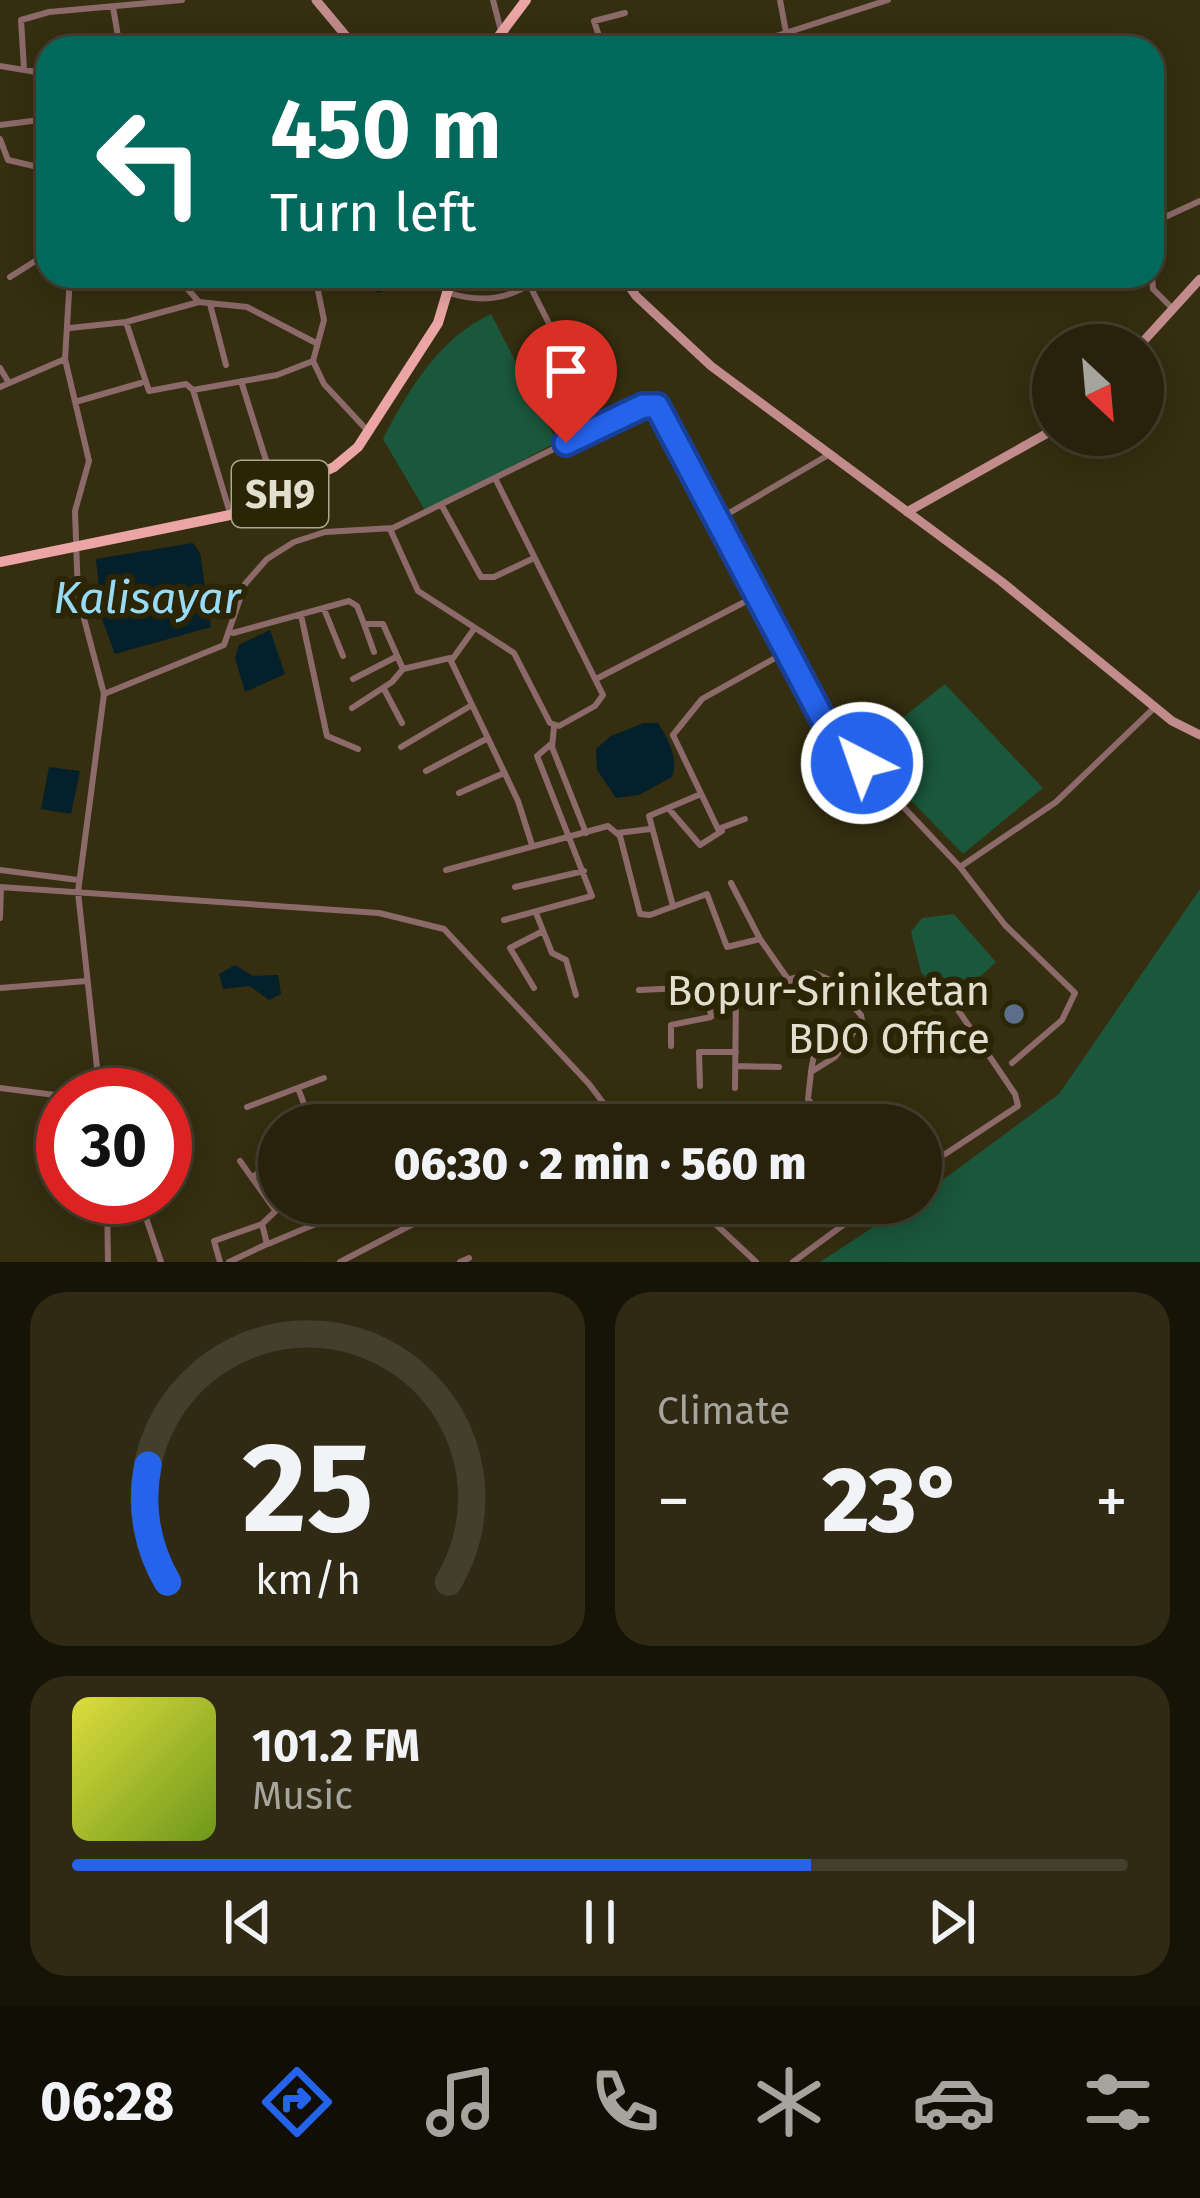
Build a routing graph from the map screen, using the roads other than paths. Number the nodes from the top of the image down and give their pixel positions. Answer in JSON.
{"nodes":[{"id":1,"x":182,"y":0,"type":"edge"},
{"id":2,"x":316,"y":0,"type":"edge"},
{"id":3,"x":493,"y":0,"type":"edge"},
{"id":4,"x":526,"y":0,"type":"edge"},
{"id":5,"x":780,"y":0,"type":"edge"},
{"id":6,"x":887,"y":0,"type":"edge"},
{"id":7,"x":94,"y":4,"type":"edge"},
{"id":8,"x":113,"y":7,"type":"junction"},
{"id":9,"x":625,"y":13,"type":"dead end"},
{"id":10,"x":786,"y":32,"type":"junction"},
{"id":11,"x":502,"y":35,"type":"joint"},
{"id":12,"x":118,"y":36,"type":"edge"},
{"id":13,"x":346,"y":36,"type":"edge"},
{"id":14,"x":599,"y":36,"type":"edge"},
{"id":15,"x":774,"y":36,"type":"edge"},
{"id":16,"x":0,"y":66,"type":"edge"},
{"id":17,"x":24,"y":69,"type":"junction"},
{"id":18,"x":36,"y":72,"type":"edge"},
{"id":19,"x":36,"y":120,"type":"edge"},
{"id":20,"x":0,"y":125,"type":"edge"},
{"id":21,"x":0,"y":140,"type":"edge"},
{"id":22,"x":36,"y":165,"type":"edge"},
{"id":23,"x":1200,"y":201,"type":"edge"},
{"id":24,"x":1164,"y":218,"type":"edge"},
{"id":25,"x":36,"y":261,"type":"edge"},
{"id":26,"x":10,"y":277,"type":"dead end"},
{"id":27,"x":1200,"y":279,"type":"edge"},
{"id":28,"x":70,"y":288,"type":"edge"},
{"id":29,"x":187,"y":288,"type":"edge"},
{"id":30,"x":318,"y":288,"type":"edge"},
{"id":31,"x":450,"y":288,"type":"edge"},
{"id":32,"x":524,"y":288,"type":"edge"},
{"id":33,"x":531,"y":288,"type":"edge"},
{"id":34,"x":630,"y":288,"type":"edge"},
{"id":35,"x":1154,"y":288,"type":"edge"},
{"id":36,"x":449,"y":293,"type":"junction"},
{"id":37,"x":199,"y":302,"type":"junction"},
{"id":38,"x":209,"y":303,"type":"junction"},
{"id":39,"x":1173,"y":309,"type":"junction"},
{"id":40,"x":126,"y":322,"type":"junction"},
{"id":41,"x":1159,"y":324,"type":"edge"},
{"id":42,"x":70,"y":328,"type":"junction"},
{"id":43,"x":316,"y":343,"type":"junction"},
{"id":44,"x":65,"y":358,"type":"junction"},
{"id":45,"x":313,"y":361,"type":"junction"},
{"id":46,"x":226,"y":364,"type":"dead end"},
{"id":47,"x":0,"y":368,"type":"edge"},
{"id":48,"x":241,"y":381,"type":"junction"},
{"id":49,"x":143,"y":382,"type":"junction"},
{"id":50,"x":4,"y":385,"type":"edge"},
{"id":51,"x":194,"y":390,"type":"junction"},
{"id":52,"x":75,"y":402,"type":"junction"},
{"id":53,"x":601,"y":426,"type":"junction"},
{"id":54,"x":369,"y":431,"type":"junction"},
{"id":55,"x":1032,"y":442,"type":"edge"},
{"id":56,"x":830,"y":454,"type":"junction"},
{"id":57,"x":495,"y":478,"type":"junction"},
{"id":58,"x":277,"y":496,"type":"junction"},
{"id":59,"x":442,"y":506,"type":"junction"},
{"id":60,"x":908,"y":512,"type":"junction"},
{"id":61,"x":230,"y":515,"type":"junction"},
{"id":62,"x":719,"y":519,"type":"junction"},
{"id":63,"x":390,"y":529,"type":"junction"},
{"id":64,"x":79,"y":548,"type":"junction"},
{"id":65,"x":532,"y":560,"type":"junction"},
{"id":66,"x":0,"y":562,"type":"edge"},
{"id":67,"x":758,"y":595,"type":"junction"},
{"id":68,"x":323,"y":608,"type":"junction"},
{"id":69,"x":301,"y":615,"type":"junction"},
{"id":70,"x":364,"y":624,"type":"junction"},
{"id":71,"x":474,"y":629,"type":"junction"},
{"id":72,"x":232,"y":633,"type":"junction"},
{"id":73,"x":787,"y":651,"type":"junction"},
{"id":74,"x":374,"y":652,"type":"dead end"},
{"id":75,"x":343,"y":656,"type":"dead end"},
{"id":76,"x":395,"y":657,"type":"junction"},
{"id":77,"x":450,"y":658,"type":"junction"},
{"id":78,"x":403,"y":669,"type":"junction"},
{"id":79,"x":598,"y":678,"type":"junction"},
{"id":80,"x":352,"y":679,"type":"dead end"},
{"id":81,"x":383,"y":688,"type":"junction"},
{"id":82,"x":104,"y":694,"type":"junction"},
{"id":83,"x":472,"y":705,"type":"junction"},
{"id":84,"x":352,"y":708,"type":"dead end"},
{"id":85,"x":1154,"y":708,"type":"junction"},
{"id":86,"x":402,"y":723,"type":"dead end"},
{"id":87,"x":554,"y":727,"type":"junction"},
{"id":88,"x":1200,"y":735,"type":"edge"},
{"id":89,"x":488,"y":738,"type":"junction"},
{"id":90,"x":551,"y":744,"type":"junction"},
{"id":91,"x":401,"y":747,"type":"dead end"},
{"id":92,"x":358,"y":749,"type":"dead end"},
{"id":93,"x":426,"y":771,"type":"dead end"},
{"id":94,"x":504,"y":773,"type":"junction"},
{"id":95,"x":459,"y":793,"type":"dead end"},
{"id":96,"x":701,"y":794,"type":"junction"},
{"id":97,"x":668,"y":808,"type":"junction"},
{"id":98,"x":745,"y":819,"type":"dead end"},
{"id":99,"x":650,"y":829,"type":"junction"},
{"id":100,"x":722,"y":831,"type":"junction"},
{"id":101,"x":586,"y":832,"type":"junction"},
{"id":102,"x":618,"y":833,"type":"junction"},
{"id":103,"x":570,"y":838,"type":"junction"},
{"id":104,"x":532,"y":844,"type":"junction"},
{"id":105,"x":960,"y":867,"type":"junction"},
{"id":106,"x":0,"y":870,"type":"edge"},
{"id":107,"x":446,"y":870,"type":"dead end"},
{"id":108,"x":584,"y":871,"type":"junction"},
{"id":109,"x":78,"y":880,"type":"junction"},
{"id":110,"x":730,"y":883,"type":"dead end"},
{"id":111,"x":1,"y":887,"type":"edge"},
{"id":112,"x":515,"y":887,"type":"dead end"},
{"id":113,"x":78,"y":892,"type":"junction"},
{"id":114,"x":673,"y":906,"type":"junction"},
{"id":115,"x":536,"y":913,"type":"junction"},
{"id":116,"x":0,"y":918,"type":"edge"},
{"id":117,"x":504,"y":920,"type":"dead end"},
{"id":118,"x":543,"y":931,"type":"junction"},
{"id":119,"x":760,"y":939,"type":"junction"},
{"id":120,"x":86,"y":981,"type":"junction"},
{"id":121,"x":790,"y":982,"type":"junction"},
{"id":122,"x":0,"y":988,"type":"edge"},
{"id":123,"x":534,"y":988,"type":"dead end"},
{"id":124,"x":639,"y":990,"type":"dead end"},
{"id":125,"x":736,"y":994,"type":"junction"},
{"id":126,"x":575,"y":995,"type":"dead end"},
{"id":127,"x":711,"y":999,"type":"junction"},
{"id":128,"x":956,"y":1006,"type":"dead end"},
{"id":129,"x":819,"y":1028,"type":"dead end"},
{"id":130,"x":671,"y":1046,"type":"dead end"},
{"id":131,"x":736,"y":1052,"type":"junction"},
{"id":132,"x":1012,"y":1063,"type":"dead end"},
{"id":133,"x":736,"y":1066,"type":"junction"},
{"id":134,"x":779,"y":1067,"type":"dead end"},
{"id":135,"x":97,"y":1068,"type":"edge"},
{"id":136,"x":811,"y":1072,"type":"junction"},
{"id":137,"x":324,"y":1078,"type":"dead end"},
{"id":138,"x":700,"y":1086,"type":"dead end"},
{"id":139,"x":0,"y":1088,"type":"edge"},
{"id":140,"x":298,"y":1088,"type":"junction"},
{"id":141,"x":735,"y":1088,"type":"dead end"},
{"id":142,"x":36,"y":1093,"type":"edge"},
{"id":143,"x":303,"y":1104,"type":"edge"},
{"id":144,"x":604,"y":1104,"type":"edge"},
{"id":145,"x":813,"y":1104,"type":"edge"},
{"id":146,"x":248,"y":1107,"type":"dead end"},
{"id":147,"x":942,"y":1156,"type":"edge"},
{"id":148,"x":240,"y":1161,"type":"dead end"},
{"id":149,"x":258,"y":1173,"type":"edge"},
{"id":150,"x":252,"y":1178,"type":"junction"},
{"id":151,"x":258,"y":1186,"type":"edge"},
{"id":152,"x":107,"y":1224,"type":"edge"},
{"id":153,"x":148,"y":1224,"type":"edge"},
{"id":154,"x":259,"y":1224,"type":"edge"},
{"id":155,"x":262,"y":1224,"type":"edge"},
{"id":156,"x":315,"y":1224,"type":"edge"},
{"id":157,"x":413,"y":1224,"type":"dead end"},
{"id":158,"x":715,"y":1224,"type":"edge"},
{"id":159,"x":845,"y":1224,"type":"edge"},
{"id":160,"x":267,"y":1244,"type":"junction"},
{"id":161,"x":255,"y":1252,"type":"junction"},
{"id":162,"x":470,"y":1258,"type":"dead end"},
{"id":163,"x":108,"y":1262,"type":"edge"},
{"id":164,"x":160,"y":1262,"type":"edge"},
{"id":165,"x":220,"y":1262,"type":"edge"},
{"id":166,"x":229,"y":1262,"type":"edge"},
{"id":167,"x":259,"y":1262,"type":"edge"},
{"id":168,"x":340,"y":1262,"type":"edge"},
{"id":169,"x":460,"y":1262,"type":"edge"},
{"id":170,"x":756,"y":1262,"type":"edge"},
{"id":171,"x":793,"y":1262,"type":"edge"}],
"edges":[{"from":1,"to":8,"type":"street"},
{"from":2,"to":13,"type":"main road"},
{"from":3,"to":11,"type":"street"},
{"from":4,"to":11,"type":"main road"},
{"from":5,"to":10,"type":"street"},
{"from":6,"to":10,"type":"street"},
{"from":7,"to":8,"type":"street"},
{"from":7,"to":17,"type":"street"},
{"from":8,"to":12,"type":"street"},
{"from":9,"to":14,"type":"street"},
{"from":10,"to":15,"type":"street"},
{"from":16,"to":17,"type":"street"},
{"from":17,"to":18,"type":"street"},
{"from":19,"to":20,"type":"street"},
{"from":21,"to":22,"type":"street"},
{"from":23,"to":24,"type":"street"},
{"from":25,"to":26,"type":"street"},
{"from":27,"to":39,"type":"main road"},
{"from":28,"to":42,"type":"street"},
{"from":29,"to":37,"type":"street"},
{"from":30,"to":43,"type":"street"},
{"from":31,"to":36,"type":"main road","number":"SH9"},
{"from":32,"to":36,"type":"street"},
{"from":33,"to":53,"type":"street"},
{"from":34,"to":56,"type":"main road"},
{"from":35,"to":39,"type":"street"},
{"from":36,"to":54,"type":"main road","number":"SH9"},
{"from":37,"to":38,"type":"street"},
{"from":37,"to":40,"type":"street"},
{"from":38,"to":43,"type":"street"},
{"from":38,"to":46,"type":"street"},
{"from":39,"to":41,"type":"main road"},
{"from":40,"to":42,"type":"street"},
{"from":40,"to":49,"type":"street"},
{"from":42,"to":44,"type":"street"},
{"from":43,"to":45,"type":"street"},
{"from":44,"to":50,"type":"street"},
{"from":44,"to":52,"type":"street"},
{"from":45,"to":48,"type":"street"},
{"from":45,"to":54,"type":"street"},
{"from":47,"to":50,"type":"street"},
{"from":48,"to":51,"type":"street"},
{"from":48,"to":58,"type":"street"},
{"from":49,"to":51,"type":"street"},
{"from":49,"to":52,"type":"street"},
{"from":51,"to":61,"type":"street"},
{"from":52,"to":64,"type":"street"},
{"from":53,"to":57,"type":"street"},
{"from":53,"to":62,"type":"street"},
{"from":54,"to":58,"type":"main road","number":"SH9"},
{"from":55,"to":60,"type":"main road"},
{"from":56,"to":60,"type":"main road"},
{"from":56,"to":62,"type":"street"},
{"from":57,"to":59,"type":"street"},
{"from":57,"to":65,"type":"street"},
{"from":58,"to":61,"type":"main road","number":"SH9"},
{"from":59,"to":63,"type":"street"},
{"from":59,"to":65,"type":"street"},
{"from":60,"to":85,"type":"main road"},
{"from":61,"to":64,"type":"main road","number":"SH9"},
{"from":62,"to":67,"type":"street"},
{"from":63,"to":71,"type":"street"},
{"from":63,"to":72,"type":"street"},
{"from":64,"to":66,"type":"main road","number":"SH9"},
{"from":64,"to":82,"type":"street"},
{"from":65,"to":79,"type":"street"},
{"from":67,"to":73,"type":"street"},
{"from":67,"to":79,"type":"street"},
{"from":68,"to":69,"type":"street"},
{"from":68,"to":70,"type":"street"},
{"from":68,"to":75,"type":"street"},
{"from":69,"to":72,"type":"street"},
{"from":69,"to":92,"type":"street"},
{"from":70,"to":74,"type":"street"},
{"from":70,"to":76,"type":"street"},
{"from":71,"to":77,"type":"street"},
{"from":71,"to":87,"type":"street"},
{"from":72,"to":82,"type":"street"},
{"from":73,"to":96,"type":"street"},
{"from":73,"to":105,"type":"street"},
{"from":76,"to":78,"type":"street"},
{"from":76,"to":80,"type":"street"},
{"from":77,"to":78,"type":"street"},
{"from":77,"to":83,"type":"street"},
{"from":78,"to":81,"type":"street"},
{"from":79,"to":87,"type":"street"},
{"from":81,"to":84,"type":"street"},
{"from":81,"to":86,"type":"street"},
{"from":82,"to":109,"type":"street"},
{"from":83,"to":89,"type":"street"},
{"from":83,"to":91,"type":"street"},
{"from":85,"to":88,"type":"main road"},
{"from":85,"to":105,"type":"street"},
{"from":87,"to":90,"type":"street"},
{"from":89,"to":93,"type":"street"},
{"from":89,"to":94,"type":"street"},
{"from":90,"to":101,"type":"street"},
{"from":90,"to":103,"type":"street"},
{"from":94,"to":95,"type":"street"},
{"from":94,"to":104,"type":"street"},
{"from":96,"to":97,"type":"street"},
{"from":96,"to":100,"type":"street"},
{"from":97,"to":99,"type":"street"},
{"from":97,"to":100,"type":"street"},
{"from":98,"to":100,"type":"street"},
{"from":99,"to":102,"type":"street"},
{"from":99,"to":114,"type":"street"},
{"from":101,"to":102,"type":"street"},
{"from":101,"to":103,"type":"street"},
{"from":102,"to":114,"type":"street"},
{"from":103,"to":104,"type":"street"},
{"from":103,"to":108,"type":"street"},
{"from":104,"to":107,"type":"street"},
{"from":105,"to":132,"type":"street"},
{"from":106,"to":109,"type":"street"},
{"from":108,"to":112,"type":"street"},
{"from":108,"to":115,"type":"street"},
{"from":109,"to":113,"type":"street"},
{"from":110,"to":119,"type":"street"},
{"from":111,"to":113,"type":"street"},
{"from":111,"to":116,"type":"street"},
{"from":113,"to":120,"type":"street"},
{"from":113,"to":144,"type":"street"},
{"from":114,"to":119,"type":"street"},
{"from":115,"to":117,"type":"street"},
{"from":115,"to":118,"type":"street"},
{"from":118,"to":123,"type":"street"},
{"from":118,"to":126,"type":"street"},
{"from":119,"to":121,"type":"street"},
{"from":120,"to":122,"type":"street"},
{"from":120,"to":135,"type":"street"},
{"from":121,"to":125,"type":"street"},
{"from":121,"to":136,"type":"street"},
{"from":124,"to":127,"type":"street"},
{"from":125,"to":127,"type":"street"},
{"from":125,"to":131,"type":"street"},
{"from":127,"to":130,"type":"street"},
{"from":128,"to":147,"type":"street"},
{"from":129,"to":136,"type":"street"},
{"from":131,"to":133,"type":"street"},
{"from":131,"to":138,"type":"street"},
{"from":133,"to":134,"type":"street"},
{"from":133,"to":141,"type":"street"},
{"from":136,"to":145,"type":"street"},
{"from":137,"to":140,"type":"street"},
{"from":139,"to":142,"type":"street"},
{"from":140,"to":143,"type":"street"},
{"from":140,"to":146,"type":"street"},
{"from":148,"to":150,"type":"street"},
{"from":149,"to":150,"type":"street"},
{"from":150,"to":151,"type":"street"},
{"from":152,"to":163,"type":"street"},
{"from":153,"to":164,"type":"street"},
{"from":154,"to":165,"type":"street"},
{"from":155,"to":160,"type":"street"},
{"from":156,"to":160,"type":"street"},
{"from":157,"to":168,"type":"street"},
{"from":158,"to":170,"type":"street"},
{"from":159,"to":171,"type":"street"},
{"from":160,"to":161,"type":"street"},
{"from":161,"to":166,"type":"street"},
{"from":161,"to":167,"type":"street"},
{"from":162,"to":169,"type":"street"}]}
